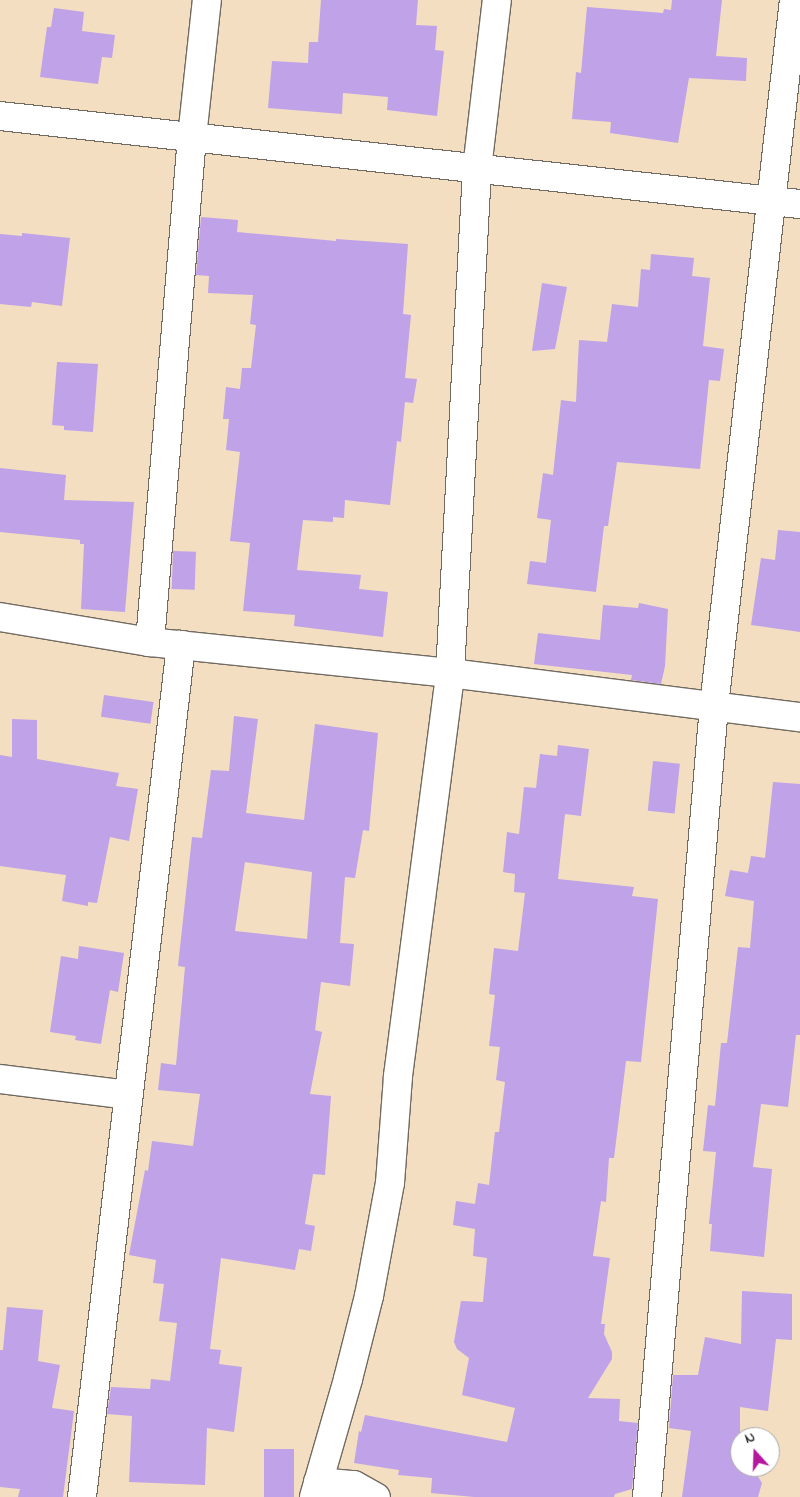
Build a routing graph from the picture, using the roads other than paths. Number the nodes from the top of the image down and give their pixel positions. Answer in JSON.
{"nodes":[{"id":1,"x":207,"y":0,"type":"edge"},
{"id":2,"x":497,"y":0,"type":"edge"},
{"id":3,"x":794,"y":0,"type":"edge"},
{"id":4,"x":0,"y":116,"type":"edge"},
{"id":5,"x":192,"y":137,"type":"junction"},
{"id":6,"x":477,"y":169,"type":"junction"},
{"id":7,"x":771,"y":201,"type":"junction"},
{"id":8,"x":800,"y":204,"type":"edge"},
{"id":9,"x":0,"y":617,"type":"edge"},
{"id":10,"x":150,"y":642,"type":"junction"},
{"id":11,"x":181,"y":645,"type":"junction"},
{"id":12,"x":450,"y":673,"type":"junction"},
{"id":13,"x":714,"y":706,"type":"junction"},
{"id":14,"x":800,"y":717,"type":"edge"},
{"id":15,"x":0,"y":1079,"type":"edge"},
{"id":16,"x":128,"y":1095,"type":"junction"},
{"id":17,"x":316,"y":1490,"type":"edge"},
{"id":18,"x":82,"y":1497,"type":"edge"},
{"id":19,"x":376,"y":1497,"type":"edge"},
{"id":20,"x":647,"y":1497,"type":"edge"}],
"edges":[{"from":1,"to":5,"type":"street"},
{"from":2,"to":6,"type":"street"},
{"from":3,"to":7,"type":"street"},
{"from":4,"to":5,"type":"street"},
{"from":5,"to":6,"type":"street"},
{"from":5,"to":10,"type":"street"},
{"from":6,"to":7,"type":"street"},
{"from":6,"to":12,"type":"street"},
{"from":7,"to":8,"type":"street"},
{"from":7,"to":13,"type":"street"},
{"from":9,"to":10,"type":"street"},
{"from":10,"to":11,"type":"street"},
{"from":11,"to":12,"type":"street"},
{"from":11,"to":16,"type":"street"},
{"from":12,"to":13,"type":"street"},
{"from":12,"to":17,"type":"street"},
{"from":13,"to":14,"type":"street"},
{"from":13,"to":20,"type":"street"},
{"from":15,"to":16,"type":"street"},
{"from":16,"to":18,"type":"street"},
{"from":17,"to":19,"type":"street"}]}
